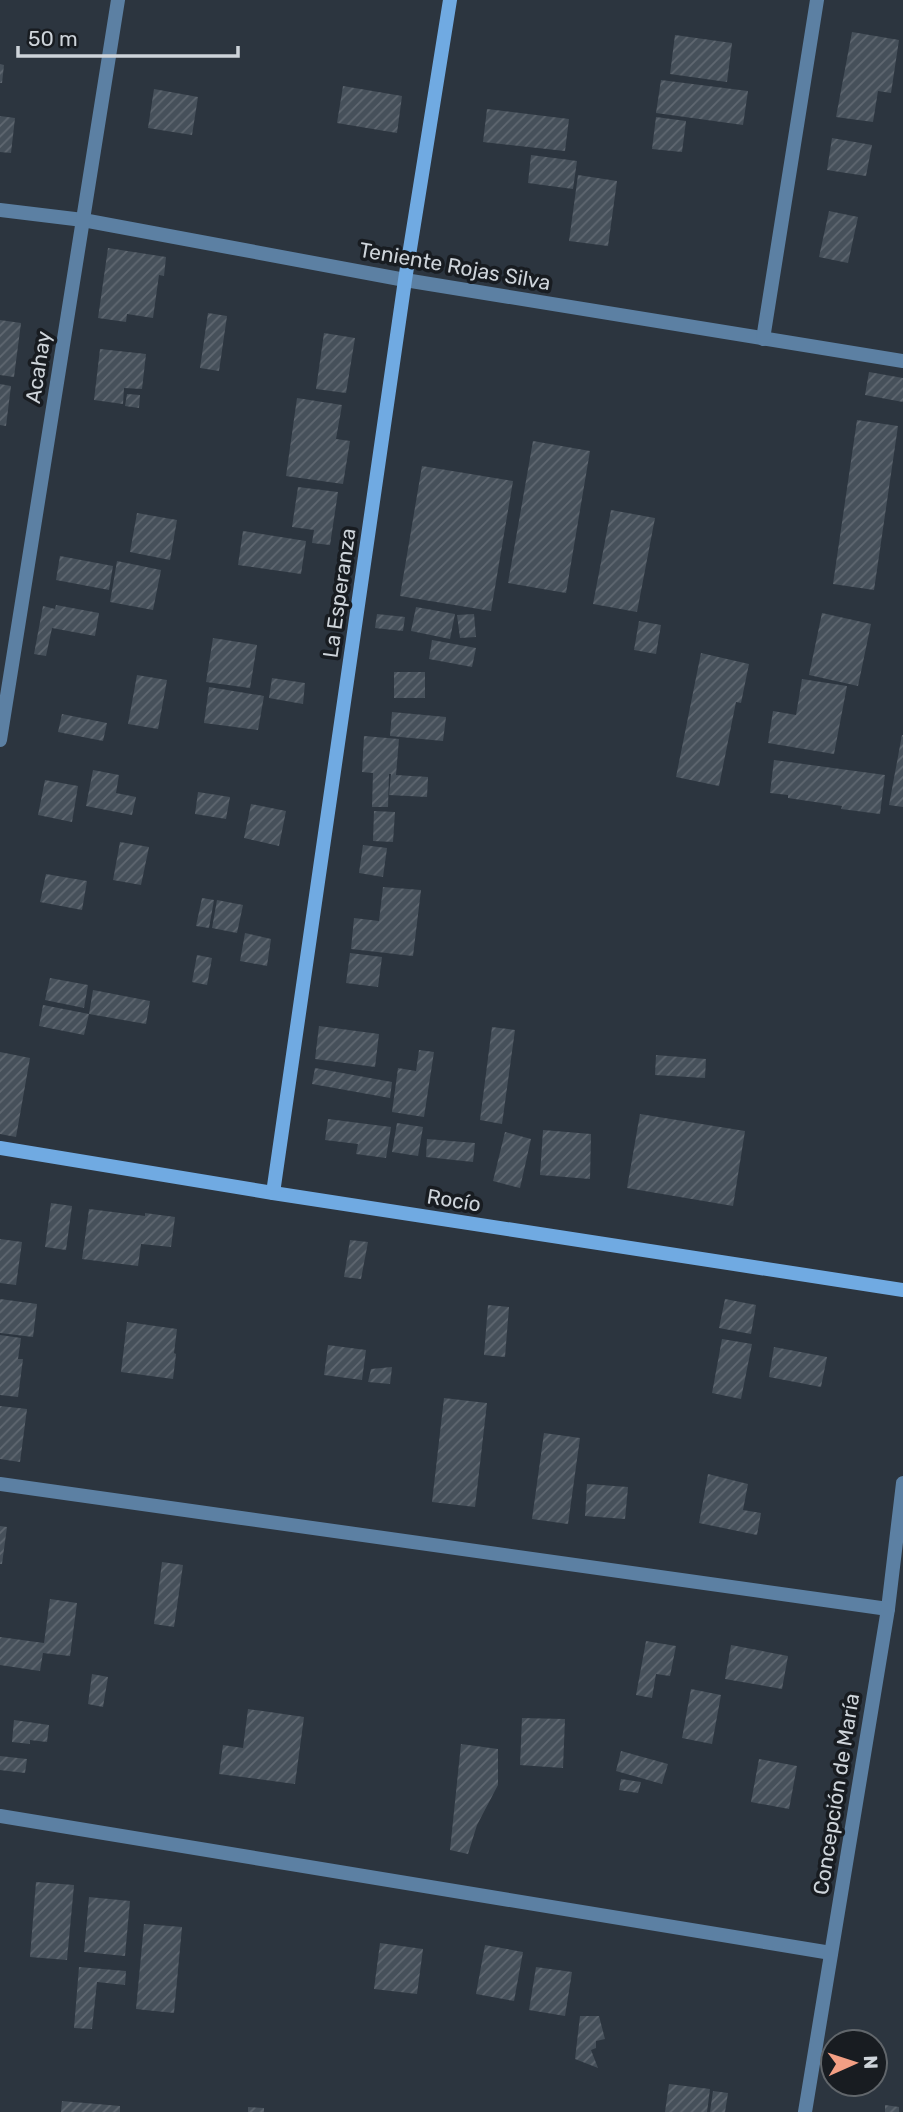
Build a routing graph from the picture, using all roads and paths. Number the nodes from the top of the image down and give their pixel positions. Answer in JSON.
{"nodes":[{"id":1,"x":118,"y":0,"type":"edge"},
{"id":2,"x":450,"y":0,"type":"edge"},
{"id":3,"x":817,"y":0,"type":"edge"},
{"id":4,"x":0,"y":210,"type":"edge"},
{"id":5,"x":82,"y":220,"type":"junction"},
{"id":6,"x":405,"y":279,"type":"junction"},
{"id":7,"x":763,"y":339,"type":"junction"},
{"id":8,"x":903,"y":361,"type":"edge"},
{"id":9,"x":0,"y":740,"type":"edge"},
{"id":10,"x":0,"y":1148,"type":"edge"},
{"id":11,"x":273,"y":1193,"type":"junction"},
{"id":12,"x":903,"y":1290,"type":"edge"},
{"id":13,"x":903,"y":1483,"type":"edge"},
{"id":14,"x":0,"y":1484,"type":"edge"},
{"id":15,"x":888,"y":1609,"type":"junction"},
{"id":16,"x":0,"y":1816,"type":"edge"},
{"id":17,"x":831,"y":1953,"type":"junction"},
{"id":18,"x":805,"y":2112,"type":"edge"}],
"edges":[{"from":1,"to":5,"type":"street","name":"Acahay"},
{"from":2,"to":6,"type":"street","name":"La Esperanza"},
{"from":3,"to":7,"type":"street"},
{"from":4,"to":5,"type":"street","name":"Teniente Rojas Silva"},
{"from":5,"to":6,"type":"street","name":"Teniente Rojas Silva"},
{"from":5,"to":9,"type":"street","name":"Acahay"},
{"from":6,"to":7,"type":"street","name":"Teniente Rojas Silva"},
{"from":6,"to":11,"type":"street","name":"La Esperanza"},
{"from":7,"to":8,"type":"street","name":"Teniente Rojas Silva"},
{"from":10,"to":11,"type":"street","name":"Rocío"},
{"from":11,"to":12,"type":"street","name":"Rocío"},
{"from":13,"to":15,"type":"street","name":"Concepción de María"},
{"from":14,"to":15,"type":"street"},
{"from":15,"to":17,"type":"street","name":"Concepción de María"},
{"from":16,"to":17,"type":"street"},
{"from":17,"to":18,"type":"street","name":"Concepción de María"}]}
